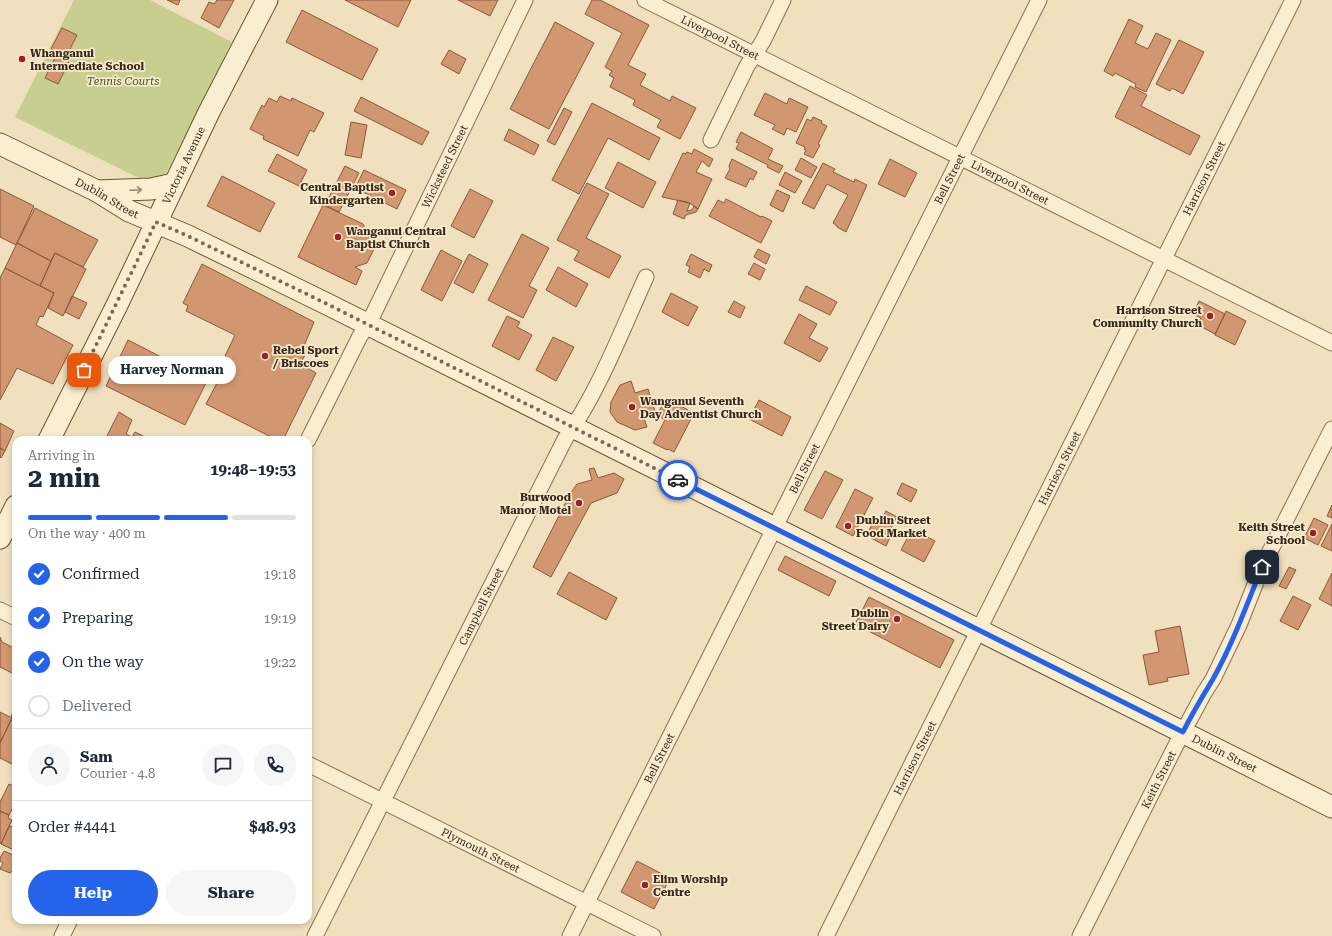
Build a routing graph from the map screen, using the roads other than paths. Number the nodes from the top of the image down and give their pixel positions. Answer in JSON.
{"nodes":[{"id":1,"x":267,"y":0,"type":"edge"},
{"id":2,"x":525,"y":0,"type":"edge"},
{"id":3,"x":645,"y":0,"type":"edge"},
{"id":4,"x":783,"y":0,"type":"edge"},
{"id":5,"x":1039,"y":0,"type":"edge"},
{"id":6,"x":1293,"y":0,"type":"edge"},
{"id":7,"x":755,"y":54,"type":"junction"},
{"id":8,"x":711,"y":140,"type":"dead end"},
{"id":9,"x":0,"y":144,"type":"edge"},
{"id":10,"x":960,"y":157,"type":"junction"},
{"id":11,"x":174,"y":184,"type":"junction"},
{"id":12,"x":96,"y":191,"type":"junction"},
{"id":13,"x":156,"y":222,"type":"junction"},
{"id":14,"x":1164,"y":259,"type":"junction"},
{"id":15,"x":646,"y":277,"type":"dead end"},
{"id":16,"x":368,"y":325,"type":"junction"},
{"id":17,"x":1332,"y":343,"type":"edge"},
{"id":18,"x":572,"y":428,"type":"junction"},
{"id":19,"x":1332,"y":430,"type":"edge"},
{"id":20,"x":51,"y":436,"type":"edge"},
{"id":21,"x":310,"y":436,"type":"edge"},
{"id":22,"x":12,"y":514,"type":"edge"},
{"id":23,"x":775,"y":528,"type":"junction"},
{"id":24,"x":0,"y":538,"type":"edge"},
{"id":25,"x":0,"y":610,"type":"edge"},
{"id":26,"x":12,"y":616,"type":"edge"},
{"id":27,"x":978,"y":630,"type":"junction"},
{"id":28,"x":1183,"y":732,"type":"junction"},
{"id":29,"x":312,"y":766,"type":"edge"},
{"id":30,"x":383,"y":801,"type":"junction"},
{"id":31,"x":1332,"y":807,"type":"edge"},
{"id":32,"x":587,"y":904,"type":"junction"},
{"id":33,"x":68,"y":924,"type":"edge"},
{"id":34,"x":62,"y":936,"type":"edge"},
{"id":35,"x":315,"y":936,"type":"edge"},
{"id":36,"x":570,"y":936,"type":"edge"},
{"id":37,"x":653,"y":936,"type":"edge"},
{"id":38,"x":826,"y":936,"type":"edge"},
{"id":39,"x":1080,"y":936,"type":"edge"}],
"edges":[{"from":1,"to":11,"type":"main road","name":"Victoria Avenue"},
{"from":2,"to":16,"type":"street","name":"Wicksteed Street"},
{"from":3,"to":7,"type":"street","name":"Liverpool Street"},
{"from":4,"to":7,"type":"street"},
{"from":5,"to":10,"type":"street","name":"Bell Street"},
{"from":6,"to":14,"type":"street","name":"Harrison Street"},
{"from":7,"to":8,"type":"street"},
{"from":7,"to":10,"type":"street","name":"Liverpool Street"},
{"from":9,"to":12,"type":"main road","name":"Dublin Street"},
{"from":10,"to":14,"type":"street","name":"Liverpool Street"},
{"from":10,"to":23,"type":"street","name":"Bell Street"},
{"from":12,"to":11,"type":"main road","one_way":true},
{"from":11,"to":13,"type":"main road","name":"Victoria Avenue"},
{"from":12,"to":13,"type":"main road","name":"Dublin Street"},
{"from":13,"to":16,"type":"main road","name":"Dublin Street"},
{"from":13,"to":20,"type":"main road","name":"Victoria Avenue"},
{"from":14,"to":17,"type":"street","name":"Liverpool Street"},
{"from":14,"to":27,"type":"street","name":"Harrison Street"},
{"from":15,"to":18,"type":"street","name":"Campbell Street"},
{"from":16,"to":18,"type":"main road","name":"Dublin Street"},
{"from":16,"to":21,"type":"street","name":"Wicksteed Street"},
{"from":18,"to":23,"type":"main road","name":"Dublin Street"},
{"from":18,"to":30,"type":"street","name":"Campbell Street"},
{"from":19,"to":28,"type":"street","name":"Keith Street"},
{"from":22,"to":24,"type":"main road"},
{"from":23,"to":27,"type":"main road","name":"Dublin Street"},
{"from":23,"to":32,"type":"street","name":"Bell Street"},
{"from":25,"to":26,"type":"street"},
{"from":27,"to":28,"type":"main road","name":"Dublin Street"},
{"from":27,"to":38,"type":"street","name":"Harrison Street"},
{"from":28,"to":31,"type":"main road","name":"Dublin Street"},
{"from":28,"to":39,"type":"street","name":"Keith Street"},
{"from":29,"to":30,"type":"street","name":"Plymouth Street"},
{"from":30,"to":32,"type":"street","name":"Plymouth Street"},
{"from":30,"to":35,"type":"street","name":"Campbell Street"},
{"from":32,"to":36,"type":"street","name":"Bell Street"},
{"from":32,"to":37,"type":"street","name":"Plymouth Street"},
{"from":33,"to":34,"type":"street"}]}
